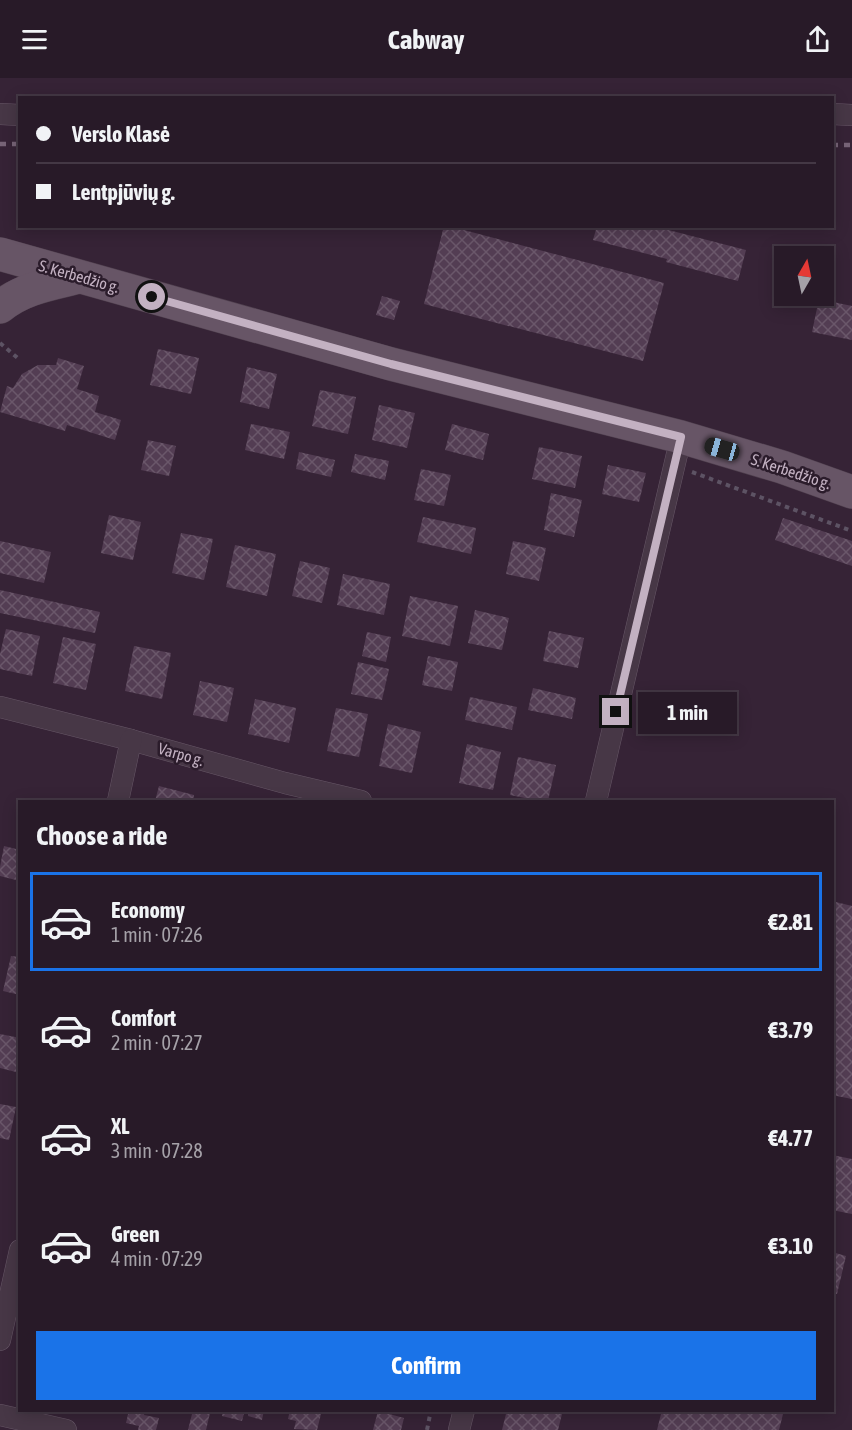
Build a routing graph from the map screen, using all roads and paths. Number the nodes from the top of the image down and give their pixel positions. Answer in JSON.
{"nodes":[{"id":1,"x":0,"y":114,"type":"edge"},
{"id":2,"x":834,"y":114,"type":"edge"},
{"id":3,"x":18,"y":115,"type":"edge"},
{"id":4,"x":852,"y":115,"type":"edge"},
{"id":5,"x":0,"y":254,"type":"edge"},
{"id":6,"x":81,"y":277,"type":"junction"},
{"id":7,"x":0,"y":307,"type":"edge"},
{"id":8,"x":0,"y":343,"type":"edge"},
{"id":9,"x":20,"y":360,"type":"dead end"},
{"id":10,"x":678,"y":451,"type":"junction"},
{"id":11,"x":852,"y":492,"type":"edge"},
{"id":12,"x":852,"y":531,"type":"edge"},
{"id":13,"x":0,"y":707,"type":"edge"},
{"id":14,"x":131,"y":740,"type":"junction"},
{"id":15,"x":118,"y":800,"type":"edge"},
{"id":16,"x":357,"y":800,"type":"edge"},
{"id":17,"x":596,"y":800,"type":"edge"},
{"id":18,"x":18,"y":1255,"type":"edge"},
{"id":19,"x":11,"y":1272,"type":"edge"},
{"id":20,"x":0,"y":1340,"type":"edge"},
{"id":21,"x":431,"y":1412,"type":"edge"},
{"id":22,"x":464,"y":1412,"type":"edge"},
{"id":23,"x":0,"y":1415,"type":"edge"},
{"id":24,"x":66,"y":1430,"type":"edge"},
{"id":25,"x":427,"y":1430,"type":"edge"},
{"id":26,"x":459,"y":1430,"type":"edge"}],
"edges":[{"from":1,"to":3,"type":"street"},
{"from":2,"to":4,"type":"street"},
{"from":5,"to":6,"type":"main road","name":"S. Kerbedžio g."},
{"from":6,"to":7,"type":"main road"},
{"from":6,"to":10,"type":"main road","name":"S. Kerbedžio g."},
{"from":8,"to":9,"type":"path"},
{"from":10,"to":11,"type":"main road","name":"S. Kerbedžio g."},
{"from":10,"to":12,"type":"path"},
{"from":10,"to":17,"type":"street"},
{"from":13,"to":14,"type":"street","name":"Varpo g."},
{"from":14,"to":15,"type":"street"},
{"from":14,"to":16,"type":"street","name":"Varpo g."},
{"from":18,"to":19,"type":"street"},
{"from":19,"to":20,"type":"street"},
{"from":21,"to":25,"type":"path"},
{"from":22,"to":26,"type":"street"},
{"from":23,"to":24,"type":"street"}]}
